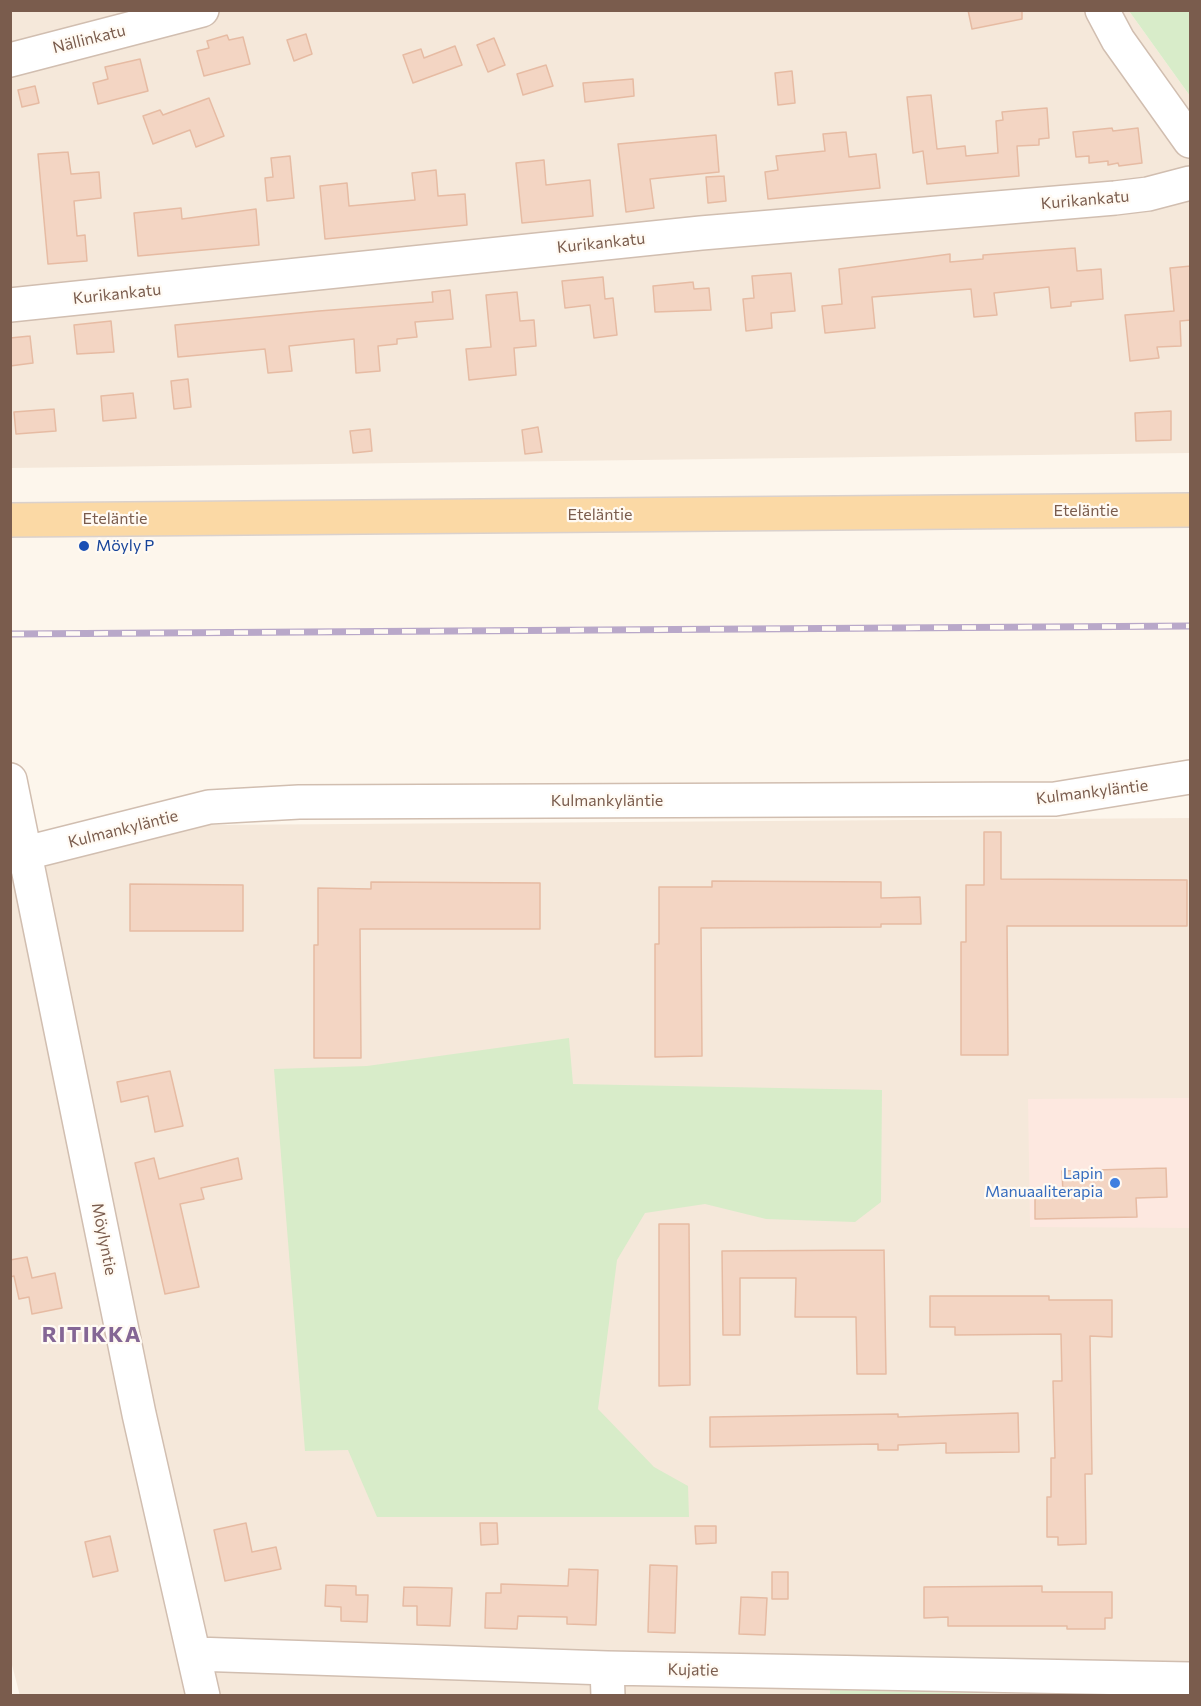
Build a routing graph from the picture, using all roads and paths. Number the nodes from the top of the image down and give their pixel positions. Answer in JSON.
{"nodes":[{"id":1,"x":202,"y":10,"type":"edge"},
{"id":2,"x":1102,"y":10,"type":"edge"},
{"id":3,"x":10,"y":60,"type":"edge"},
{"id":4,"x":1191,"y":141,"type":"edge"},
{"id":5,"x":1191,"y":183,"type":"edge"},
{"id":6,"x":10,"y":305,"type":"edge"},
{"id":7,"x":1191,"y":510,"type":"edge"},
{"id":8,"x":10,"y":520,"type":"edge"},
{"id":9,"x":1191,"y":777,"type":"edge"},
{"id":10,"x":10,"y":780,"type":"edge"},
{"id":11,"x":19,"y":855,"type":"edge"},
{"id":12,"x":195,"y":1654,"type":"junction"},
{"id":13,"x":1191,"y":1679,"type":"edge"},
{"id":14,"x":608,"y":1682,"type":"edge"},
{"id":15,"x":203,"y":1695,"type":"edge"}],
"edges":[{"from":1,"to":3,"type":"street","name":"Nällinkatu"},
{"from":2,"to":4,"type":"street"},
{"from":5,"to":6,"type":"street","name":"Kurikankatu"},
{"from":7,"to":8,"type":"main road","name":"Eteläntie"},
{"from":9,"to":11,"type":"street","name":"Kulmankyläntie"},
{"from":10,"to":11,"type":"street","name":"Möylyntie"},
{"from":11,"to":12,"type":"street","name":"Möylyntie"},
{"from":12,"to":14,"type":"street","name":"Kujatie"},
{"from":12,"to":15,"type":"street","name":"Möylyntie"},
{"from":13,"to":14,"type":"street","name":"Kujatie"}]}
